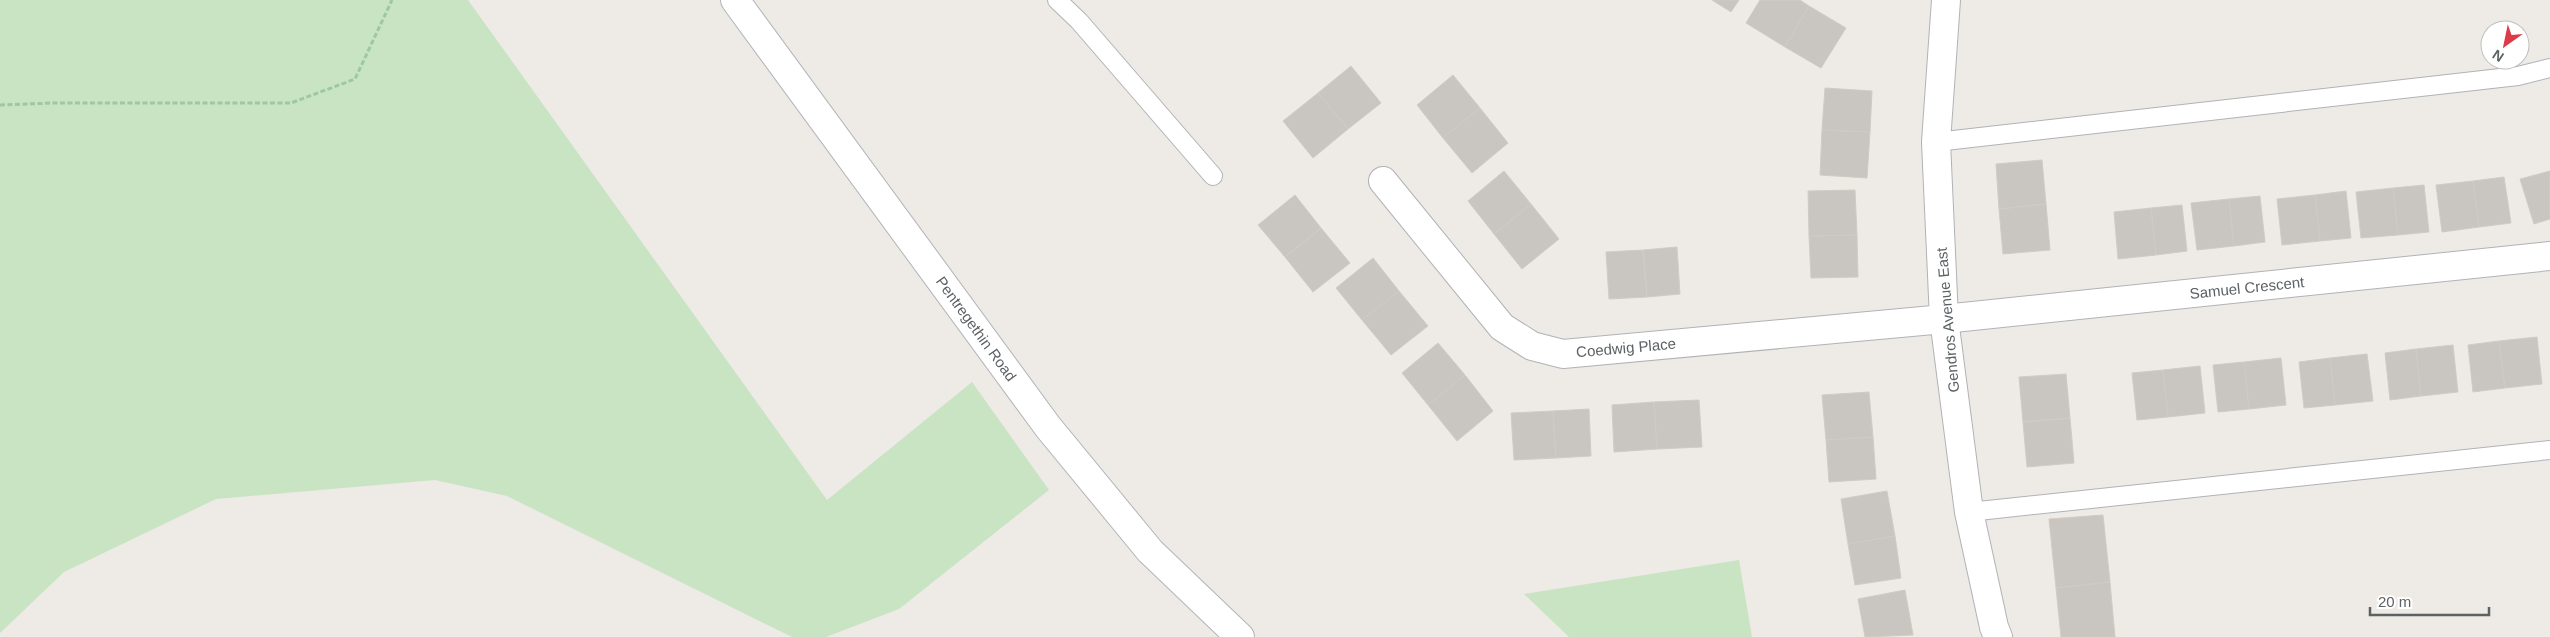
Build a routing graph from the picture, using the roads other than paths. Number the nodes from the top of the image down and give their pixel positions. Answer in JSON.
{"nodes":[{"id":1,"x":735,"y":0,"type":"edge"},
{"id":2,"x":1057,"y":0,"type":"edge"},
{"id":3,"x":1946,"y":0,"type":"edge"},
{"id":4,"x":2550,"y":68,"type":"edge"},
{"id":5,"x":1936,"y":142,"type":"junction"},
{"id":6,"x":1213,"y":176,"type":"dead end"},
{"id":7,"x":1383,"y":181,"type":"dead end"},
{"id":8,"x":2550,"y":256,"type":"edge"},
{"id":9,"x":1944,"y":319,"type":"junction"},
{"id":10,"x":2550,"y":450,"type":"edge"},
{"id":11,"x":1969,"y":512,"type":"junction"},
{"id":12,"x":1240,"y":637,"type":"edge"},
{"id":13,"x":1998,"y":637,"type":"edge"}],
"edges":[{"from":1,"to":12,"type":"street","name":"Pentregethin Road"},
{"from":2,"to":6,"type":"lane"},
{"from":3,"to":5,"type":"street","name":"Gendros Avenue East"},
{"from":4,"to":5,"type":"lane"},
{"from":5,"to":9,"type":"street","name":"Gendros Avenue East"},
{"from":7,"to":9,"type":"street","name":"Coedwig Place"},
{"from":8,"to":9,"type":"street","name":"Samuel Crescent"},
{"from":9,"to":11,"type":"street","name":"Gendros Avenue East"},
{"from":10,"to":11,"type":"lane"},
{"from":11,"to":13,"type":"street","name":"Gendros Avenue East"}]}
